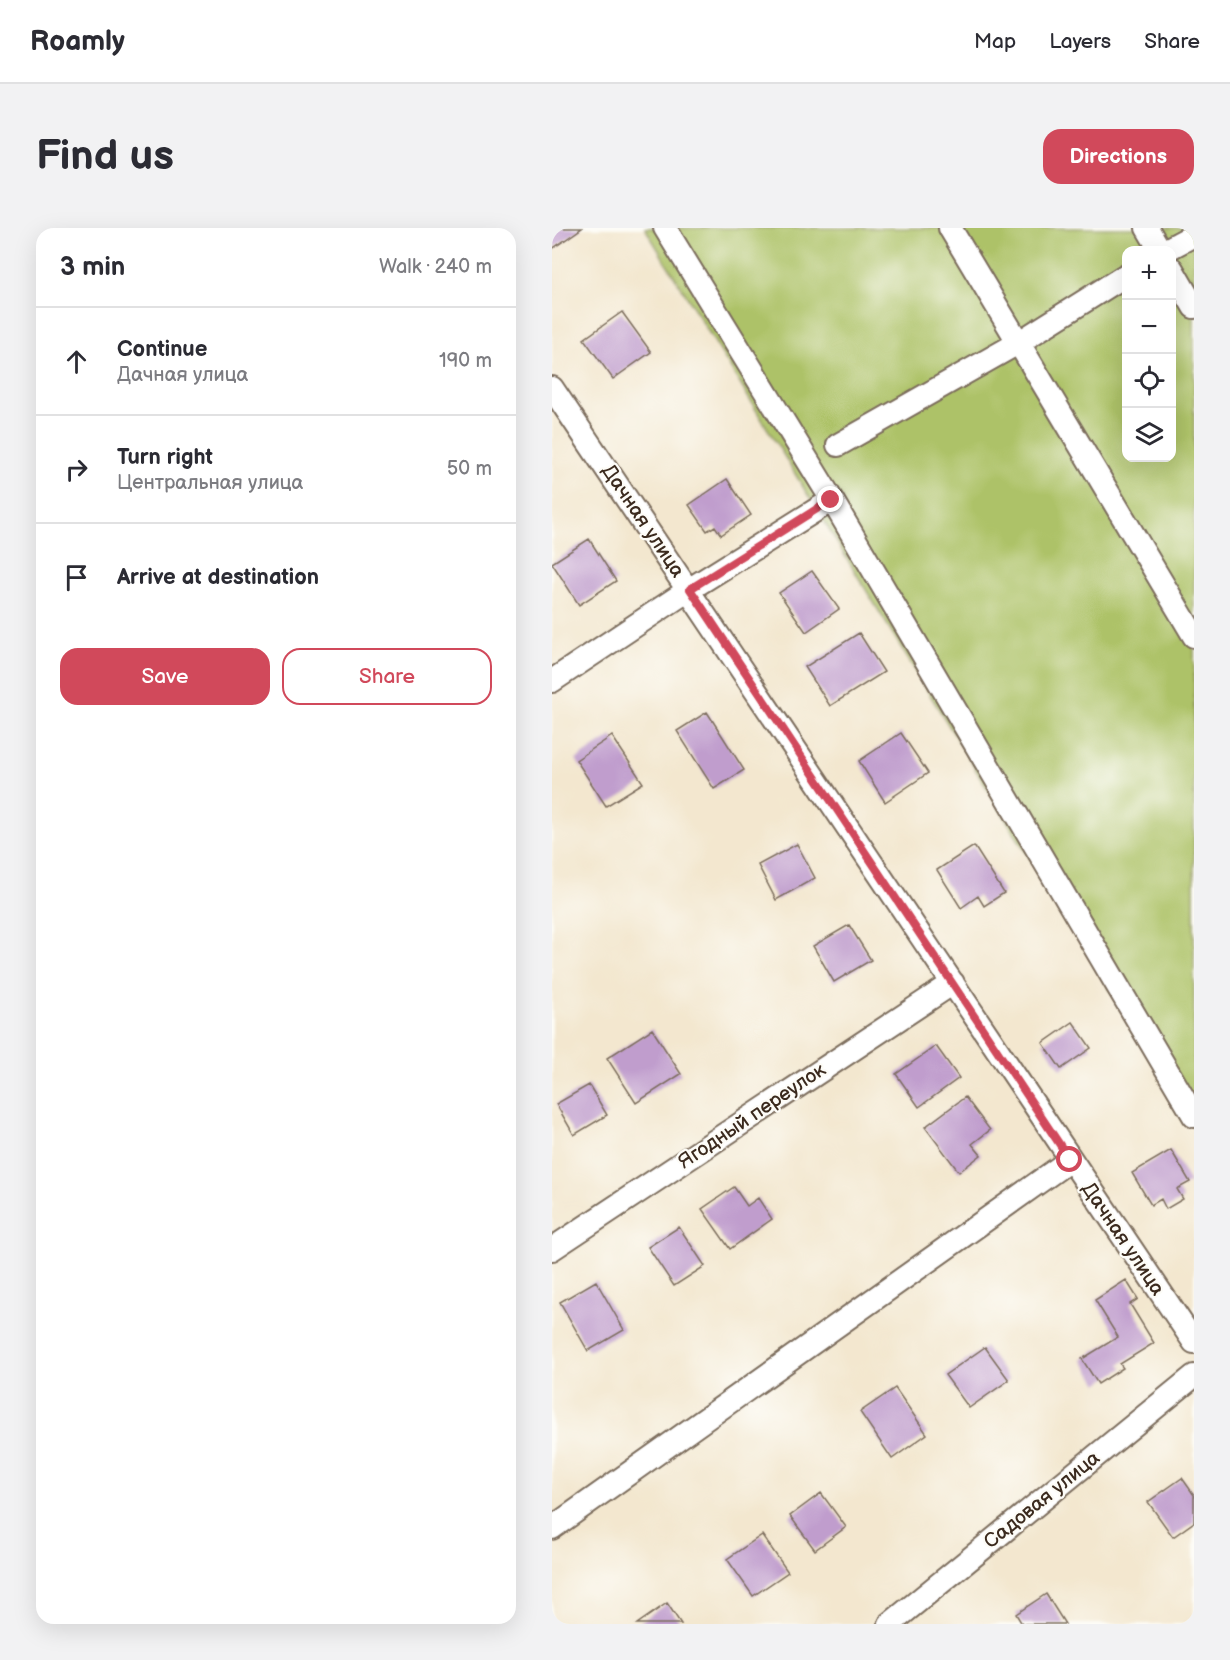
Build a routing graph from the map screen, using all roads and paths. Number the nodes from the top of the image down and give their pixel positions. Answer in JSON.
{"nodes":[{"id":1,"x":665,"y":228,"type":"edge"},
{"id":2,"x":950,"y":228,"type":"edge"},
{"id":3,"x":1147,"y":228,"type":"edge"},
{"id":4,"x":1194,"y":235,"type":"edge"},
{"id":5,"x":1158,"y":246,"type":"edge"},
{"id":6,"x":1173,"y":246,"type":"edge"},
{"id":7,"x":1176,"y":276,"type":"edge"},
{"id":8,"x":1122,"y":278,"type":"edge"},
{"id":9,"x":1194,"y":307,"type":"edge"},
{"id":10,"x":1018,"y":343,"type":"junction"},
{"id":11,"x":552,"y":388,"type":"edge"},
{"id":12,"x":838,"y":445,"type":"dead end"},
{"id":13,"x":831,"y":500,"type":"junction"},
{"id":14,"x":690,"y":589,"type":"junction"},
{"id":15,"x":1194,"y":636,"type":"edge"},
{"id":16,"x":552,"y":681,"type":"edge"},
{"id":17,"x":953,"y":983,"type":"junction"},
{"id":18,"x":1194,"y":1116,"type":"edge"},
{"id":19,"x":1070,"y":1160,"type":"junction"},
{"id":20,"x":552,"y":1249,"type":"edge"},
{"id":21,"x":1194,"y":1342,"type":"edge"},
{"id":22,"x":1194,"y":1376,"type":"edge"},
{"id":23,"x":552,"y":1528,"type":"edge"},
{"id":24,"x":890,"y":1624,"type":"edge"}],
"edges":[{"from":1,"to":13,"type":"street"},
{"from":2,"to":10,"type":"street"},
{"from":3,"to":5,"type":"street"},
{"from":4,"to":6,"type":"street"},
{"from":7,"to":9,"type":"street"},
{"from":8,"to":10,"type":"street"},
{"from":10,"to":12,"type":"street"},
{"from":10,"to":15,"type":"street"},
{"from":11,"to":14,"type":"street","name":"Дачная улица"},
{"from":13,"to":14,"type":"street"},
{"from":13,"to":18,"type":"street"},
{"from":14,"to":16,"type":"street"},
{"from":14,"to":17,"type":"street","name":"Дачная улица"},
{"from":17,"to":19,"type":"street","name":"Дачная улица"},
{"from":17,"to":20,"type":"street","name":"Ягодный переулок"},
{"from":19,"to":21,"type":"street","name":"Дачная улица"},
{"from":19,"to":23,"type":"street"},
{"from":22,"to":24,"type":"street","name":"Садовая улица"}]}
